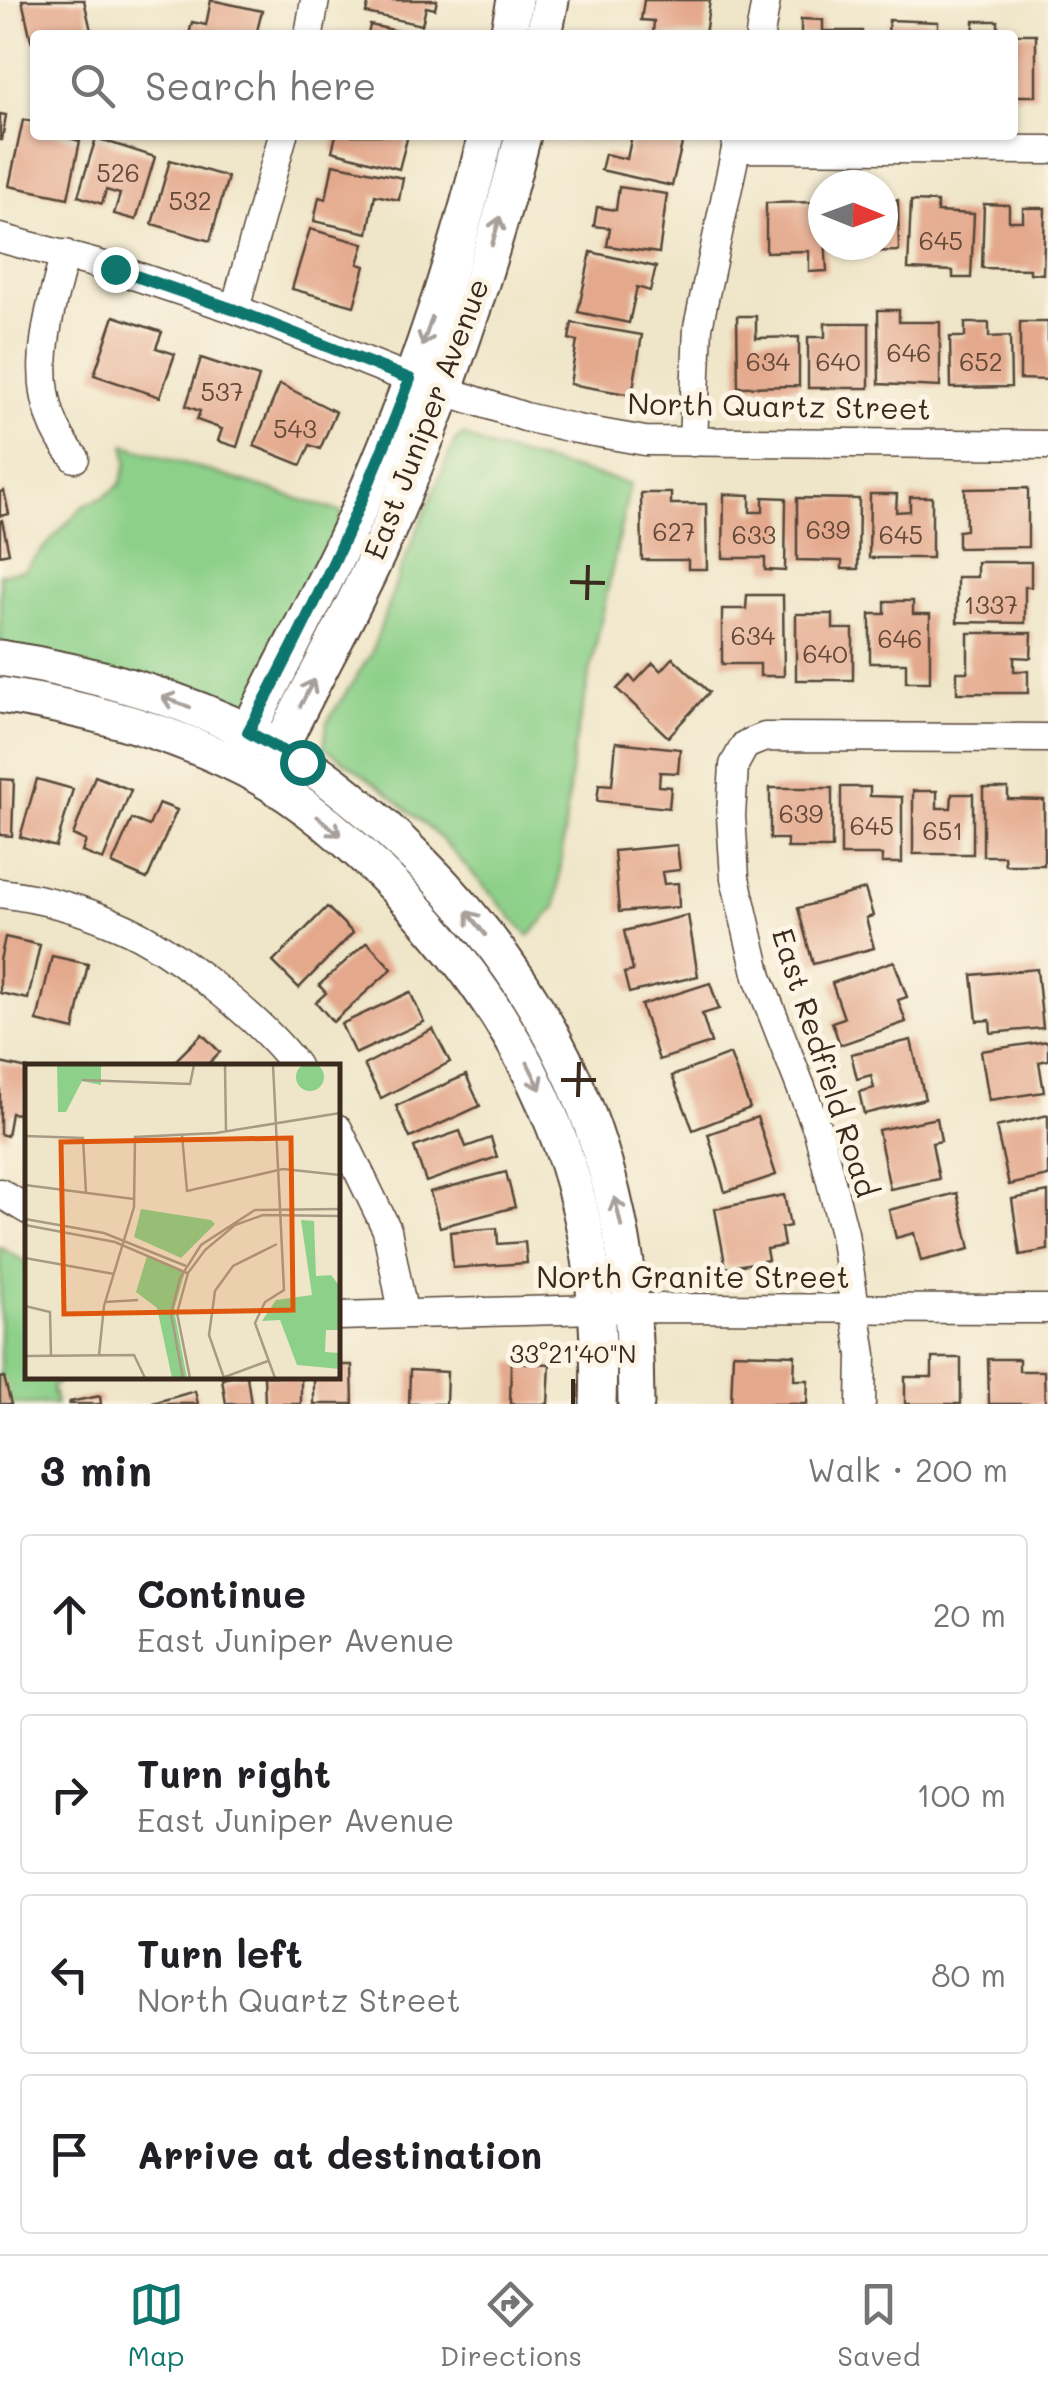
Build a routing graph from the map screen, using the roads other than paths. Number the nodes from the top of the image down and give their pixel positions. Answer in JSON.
{"nodes":[{"id":1,"x":315,"y":0,"type":"edge"},
{"id":2,"x":515,"y":0,"type":"edge"},
{"id":3,"x":551,"y":0,"type":"edge"},
{"id":4,"x":766,"y":0,"type":"edge"},
{"id":5,"x":310,"y":30,"type":"edge"},
{"id":6,"x":509,"y":30,"type":"edge"},
{"id":7,"x":545,"y":30,"type":"edge"},
{"id":8,"x":761,"y":30,"type":"edge"},
{"id":9,"x":282,"y":140,"type":"edge"},
{"id":10,"x":485,"y":140,"type":"edge"},
{"id":11,"x":521,"y":140,"type":"edge"},
{"id":12,"x":737,"y":142,"type":"edge"},
{"id":13,"x":1048,"y":150,"type":"edge"},
{"id":14,"x":0,"y":238,"type":"edge"},
{"id":15,"x":65,"y":254,"type":"junction"},
{"id":16,"x":235,"y":310,"type":"junction"},
{"id":17,"x":426,"y":384,"type":"junction"},
{"id":18,"x":693,"y":442,"type":"junction"},
{"id":19,"x":1048,"y":445,"type":"edge"},
{"id":20,"x":76,"y":458,"type":"dead end"},
{"id":21,"x":0,"y":658,"type":"edge"},
{"id":22,"x":0,"y":696,"type":"edge"},
{"id":23,"x":1048,"y":738,"type":"edge"},
{"id":24,"x":256,"y":756,"type":"junction"},
{"id":25,"x":0,"y":893,"type":"edge"},
{"id":26,"x":295,"y":1064,"type":"edge"},
{"id":27,"x":340,"y":1133,"type":"edge"},
{"id":28,"x":0,"y":1193,"type":"edge"},
{"id":29,"x":25,"y":1208,"type":"edge"},
{"id":30,"x":615,"y":1309,"type":"junction"},
{"id":31,"x":1048,"y":1309,"type":"edge"},
{"id":32,"x":856,"y":1310,"type":"junction"},
{"id":33,"x":403,"y":1312,"type":"junction"},
{"id":34,"x":340,"y":1316,"type":"edge"},
{"id":35,"x":598,"y":1404,"type":"edge"},
{"id":36,"x":636,"y":1404,"type":"edge"},
{"id":37,"x":861,"y":1404,"type":"edge"}],
"edges":[{"from":1,"to":5,"type":"street"},
{"from":2,"to":6,"type":"street"},
{"from":3,"to":7,"type":"street"},
{"from":4,"to":8,"type":"street"},
{"from":9,"to":16,"type":"street"},
{"from":10,"to":17,"type":"street","name":"East Juniper Avenue","one_way":true},
{"from":17,"to":11,"type":"street","name":"East Juniper Avenue","one_way":true},
{"from":12,"to":13,"type":"street"},
{"from":12,"to":18,"type":"street"},
{"from":14,"to":15,"type":"street","name":"North Quartz Street"},
{"from":15,"to":16,"type":"street","name":"North Quartz Street"},
{"from":15,"to":20,"type":"street"},
{"from":16,"to":17,"type":"street","name":"North Quartz Street"},
{"from":17,"to":18,"type":"street","name":"North Quartz Street"},
{"from":17,"to":24,"type":"street","name":"East Juniper Avenue"},
{"from":18,"to":19,"type":"street","name":"North Quartz Street"},
{"from":24,"to":21,"type":"street","one_way":true},
{"from":22,"to":24,"type":"street"},
{"from":23,"to":32,"type":"street","name":"East Redfield Road"},
{"from":24,"to":30,"type":"street"},
{"from":25,"to":26,"type":"street"},
{"from":27,"to":33,"type":"street"},
{"from":28,"to":29,"type":"street"},
{"from":30,"to":32,"type":"street","name":"North Granite Street"},
{"from":30,"to":33,"type":"street","name":"North Granite Street"},
{"from":30,"to":35,"type":"street"},
{"from":30,"to":36,"type":"street"},
{"from":31,"to":32,"type":"street","name":"North Granite Street"},
{"from":32,"to":37,"type":"street","name":"East Redfield Road"},
{"from":33,"to":34,"type":"street","name":"North Granite Street"}]}
